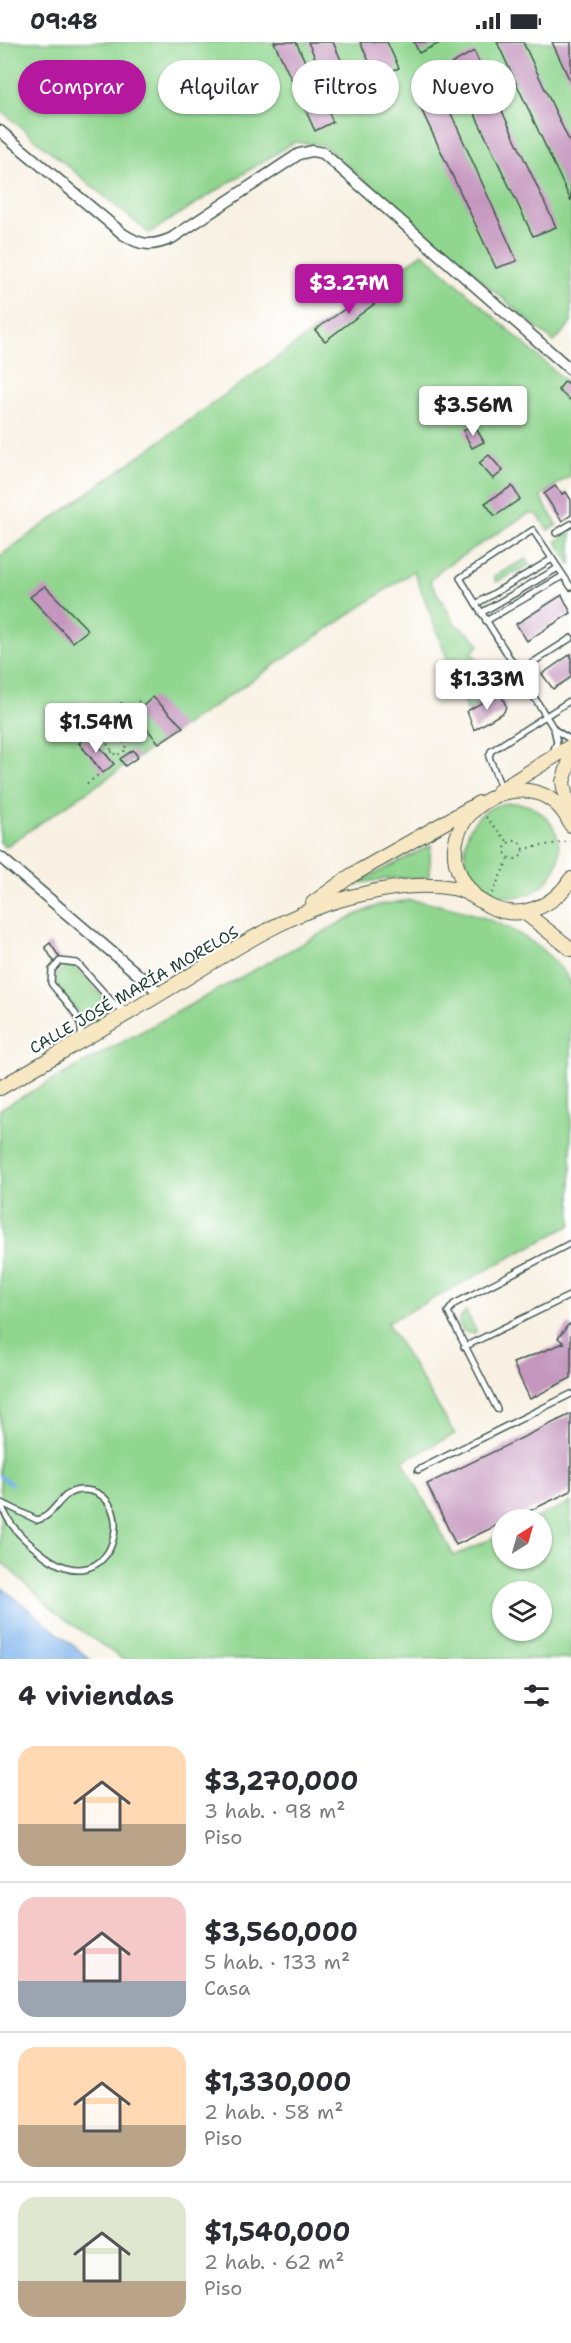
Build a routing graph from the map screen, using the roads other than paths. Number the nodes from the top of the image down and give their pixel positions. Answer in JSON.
{"nodes":[{"id":1,"x":0,"y":131,"type":"edge"},
{"id":2,"x":571,"y":370,"type":"edge"},
{"id":3,"x":571,"y":524,"type":"edge"},
{"id":4,"x":556,"y":533,"type":"dead end"},
{"id":5,"x":552,"y":559,"type":"junction"},
{"id":6,"x":558,"y":568,"type":"junction"},
{"id":7,"x":563,"y":576,"type":"junction"},
{"id":8,"x":571,"y":587,"type":"edge"},
{"id":9,"x":476,"y":604,"type":"junction"},
{"id":10,"x":481,"y":613,"type":"junction"},
{"id":11,"x":486,"y":621,"type":"junction"},
{"id":12,"x":571,"y":638,"type":"edge"},
{"id":13,"x":518,"y":672,"type":"junction"},
{"id":14,"x":571,"y":700,"type":"edge"},
{"id":15,"x":546,"y":717,"type":"junction"},
{"id":16,"x":554,"y":729,"type":"junction"},
{"id":17,"x":571,"y":740,"type":"edge"},
{"id":18,"x":571,"y":746,"type":"edge"},
{"id":19,"x":571,"y":757,"type":"edge"},
{"id":20,"x":547,"y":761,"type":"junction"},
{"id":21,"x":501,"y":789,"type":"junction"},
{"id":22,"x":481,"y":802,"type":"junction"},
{"id":23,"x":571,"y":823,"type":"edge"},
{"id":24,"x":0,"y":857,"type":"edge"},
{"id":25,"x":571,"y":879,"type":"edge"},
{"id":26,"x":482,"y":900,"type":"junction"},
{"id":27,"x":524,"y":912,"type":"junction"},
{"id":28,"x":286,"y":921,"type":"junction"},
{"id":29,"x":571,"y":950,"type":"edge"},
{"id":30,"x":161,"y":994,"type":"junction"},
{"id":31,"x":132,"y":1011,"type":"junction"},
{"id":32,"x":77,"y":1043,"type":"junction"},
{"id":33,"x":0,"y":1088,"type":"edge"},
{"id":34,"x":571,"y":1243,"type":"edge"},
{"id":35,"x":571,"y":1295,"type":"edge"},
{"id":36,"x":464,"y":1347,"type":"junction"},
{"id":37,"x":571,"y":1394,"type":"edge"},
{"id":38,"x":497,"y":1409,"type":"dead end"},
{"id":39,"x":418,"y":1470,"type":"dead end"},
{"id":40,"x":1,"y":1503,"type":"edge"}],
"edges":[{"from":1,"to":2,"type":"street"},
{"from":3,"to":4,"type":"lane"},
{"from":5,"to":6,"type":"lane"},
{"from":5,"to":9,"type":"lane"},
{"from":5,"to":9,"type":"lane"},
{"from":6,"to":7,"type":"lane"},
{"from":6,"to":10,"type":"lane"},
{"from":7,"to":8,"type":"lane"},
{"from":7,"to":11,"type":"lane"},
{"from":9,"to":10,"type":"lane"},
{"from":10,"to":11,"type":"lane"},
{"from":11,"to":13,"type":"lane"},
{"from":12,"to":13,"type":"lane"},
{"from":13,"to":15,"type":"lane"},
{"from":14,"to":15,"type":"lane"},
{"from":15,"to":16,"type":"lane"},
{"from":15,"to":21,"type":"lane"},
{"from":16,"to":17,"type":"lane"},
{"from":16,"to":20,"type":"lane"},
{"from":18,"to":20,"type":"main road"},
{"from":19,"to":23,"type":"main road"},
{"from":20,"to":21,"type":"main road"},
{"from":21,"to":22,"type":"main road"},
{"from":22,"to":23,"type":"main road"},
{"from":22,"to":26,"type":"main road"},
{"from":22,"to":28,"type":"main road"},
{"from":24,"to":30,"type":"street"},
{"from":25,"to":27,"type":"main road"},
{"from":26,"to":27,"type":"main road"},
{"from":26,"to":28,"type":"main road"},
{"from":27,"to":29,"type":"main road"},
{"from":28,"to":30,"type":"main road","name":"CALLE JOSÉ MARÍA MORELOS"},
{"from":30,"to":31,"type":"main road","name":"CALLE JOSÉ MARÍA MORELOS"},
{"from":31,"to":32,"type":"main road","name":"CALLE JOSÉ MARÍA MORELOS"},
{"from":31,"to":32,"type":"lane"},
{"from":32,"to":33,"type":"main road","name":"CALLE JOSÉ MARÍA MORELOS"},
{"from":34,"to":36,"type":"lane"},
{"from":35,"to":36,"type":"lane"},
{"from":36,"to":38,"type":"lane"},
{"from":37,"to":39,"type":"lane"},
{"from":40,"to":40,"type":"lane"}]}
